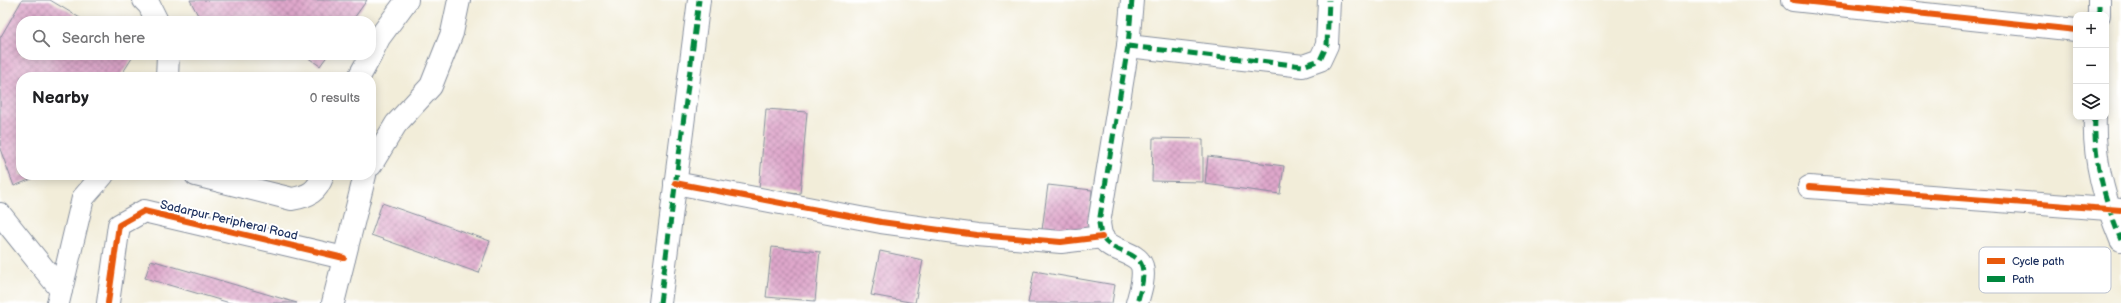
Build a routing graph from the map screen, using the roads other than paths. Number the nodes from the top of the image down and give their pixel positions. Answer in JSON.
{"nodes":[{"id":1,"x":144,"y":0,"type":"edge"},
{"id":2,"x":406,"y":0,"type":"edge"},
{"id":3,"x":458,"y":0,"type":"edge"},
{"id":4,"x":699,"y":0,"type":"edge"},
{"id":5,"x":1132,"y":0,"type":"edge"},
{"id":6,"x":1328,"y":0,"type":"edge"},
{"id":7,"x":1792,"y":0,"type":"edge"},
{"id":8,"x":2100,"y":0,"type":"edge"},
{"id":9,"x":1853,"y":3,"type":"edge"},
{"id":10,"x":2099,"y":12,"type":"edge"},
{"id":11,"x":154,"y":16,"type":"edge"},
{"id":12,"x":2073,"y":30,"type":"edge"},
{"id":13,"x":376,"y":44,"type":"edge"},
{"id":14,"x":1128,"y":46,"type":"junction"},
{"id":15,"x":168,"y":60,"type":"edge"},
{"id":16,"x":368,"y":60,"type":"edge"},
{"id":17,"x":167,"y":72,"type":"edge"},
{"id":18,"x":362,"y":72,"type":"edge"},
{"id":19,"x":2095,"y":120,"type":"edge"},
{"id":20,"x":376,"y":157,"type":"edge"},
{"id":21,"x":99,"y":180,"type":"edge"},
{"id":22,"x":216,"y":180,"type":"edge"},
{"id":23,"x":321,"y":180,"type":"edge"},
{"id":24,"x":363,"y":180,"type":"edge"},
{"id":25,"x":675,"y":183,"type":"junction"},
{"id":26,"x":1809,"y":187,"type":"dead end"},
{"id":27,"x":2115,"y":210,"type":"edge"},
{"id":28,"x":0,"y":214,"type":"edge"},
{"id":29,"x":1102,"y":238,"type":"junction"},
{"id":30,"x":2121,"y":240,"type":"edge"},
{"id":31,"x":344,"y":258,"type":"junction"},
{"id":32,"x":60,"y":297,"type":"edge"},
{"id":33,"x":108,"y":303,"type":"edge"},
{"id":34,"x":333,"y":303,"type":"edge"},
{"id":35,"x":660,"y":303,"type":"edge"},
{"id":36,"x":1137,"y":303,"type":"edge"}],
"edges":[{"from":1,"to":11,"type":"street"},
{"from":2,"to":13,"type":"street"},
{"from":3,"to":20,"type":"street"},
{"from":4,"to":25,"type":"street"},
{"from":5,"to":14,"type":"street"},
{"from":6,"to":14,"type":"street"},
{"from":7,"to":9,"type":"street"},
{"from":8,"to":10,"type":"street"},
{"from":9,"to":12,"type":"street"},
{"from":14,"to":29,"type":"street"},
{"from":15,"to":17,"type":"street"},
{"from":16,"to":18,"type":"street"},
{"from":19,"to":27,"type":"street"},
{"from":21,"to":32,"type":"street"},
{"from":22,"to":23,"type":"street"},
{"from":24,"to":31,"type":"street"},
{"from":25,"to":29,"type":"street"},
{"from":25,"to":35,"type":"street"},
{"from":26,"to":27,"type":"street"},
{"from":27,"to":30,"type":"street"},
{"from":28,"to":32,"type":"street"},
{"from":29,"to":36,"type":"street"},
{"from":31,"to":33,"type":"street","name":"Sadarpur Peripheral Road"},
{"from":31,"to":34,"type":"street"}]}
